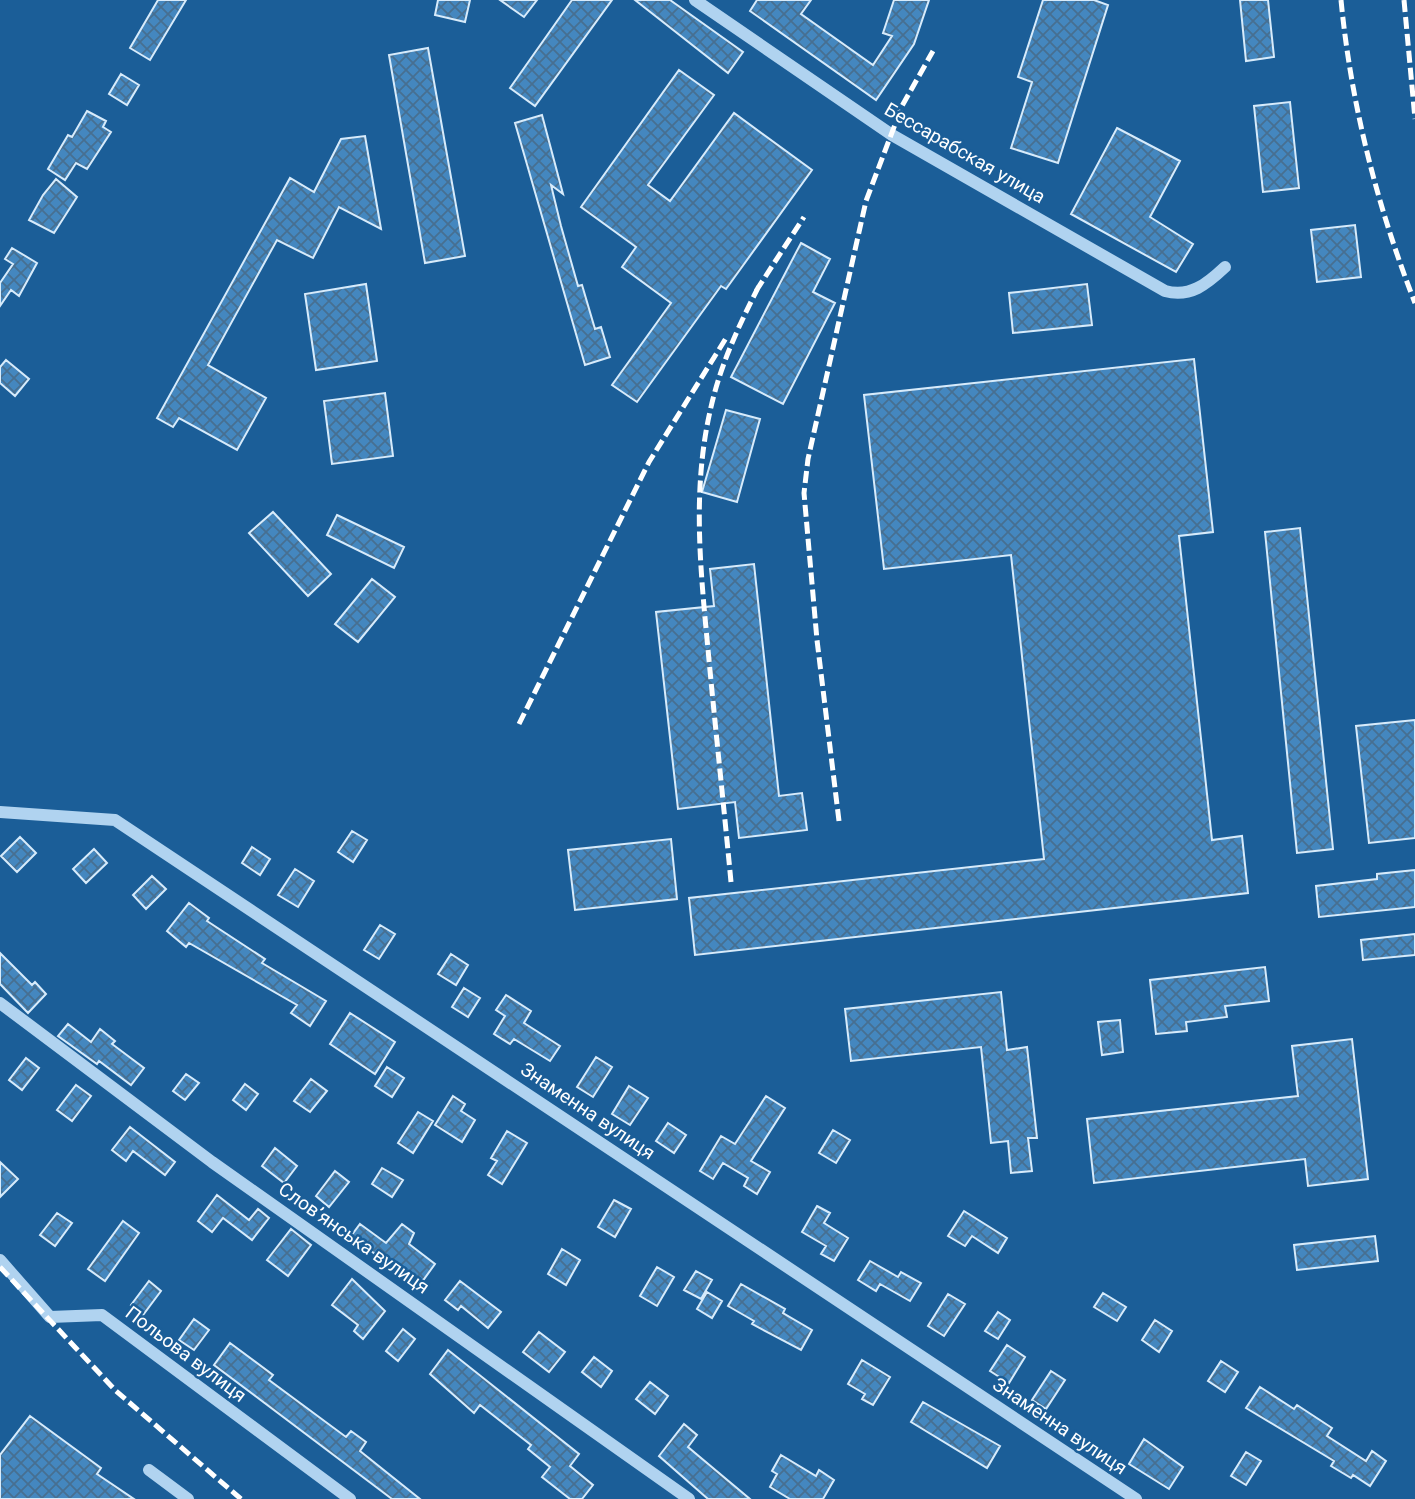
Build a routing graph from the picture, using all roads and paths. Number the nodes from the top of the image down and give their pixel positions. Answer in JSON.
{"nodes":[{"id":1,"x":695,"y":0,"type":"edge"},
{"id":2,"x":1225,"y":267,"type":"dead end"},
{"id":3,"x":0,"y":812,"type":"edge"},
{"id":4,"x":0,"y":1003,"type":"edge"},
{"id":5,"x":0,"y":1260,"type":"edge"},
{"id":6,"x":149,"y":1471,"type":"dead end"},
{"id":7,"x":188,"y":1499,"type":"edge"},
{"id":8,"x":350,"y":1499,"type":"edge"},
{"id":9,"x":689,"y":1499,"type":"edge"},
{"id":10,"x":1136,"y":1499,"type":"edge"}],
"edges":[{"from":1,"to":2,"type":"street","name":"Бессарабская улица"},
{"from":3,"to":10,"type":"street","name":"Знаменна вулиця"},
{"from":4,"to":9,"type":"street","name":"Слов’янська вулиця"},
{"from":5,"to":8,"type":"street","name":"Польова вулиця"},
{"from":6,"to":7,"type":"street"}]}
